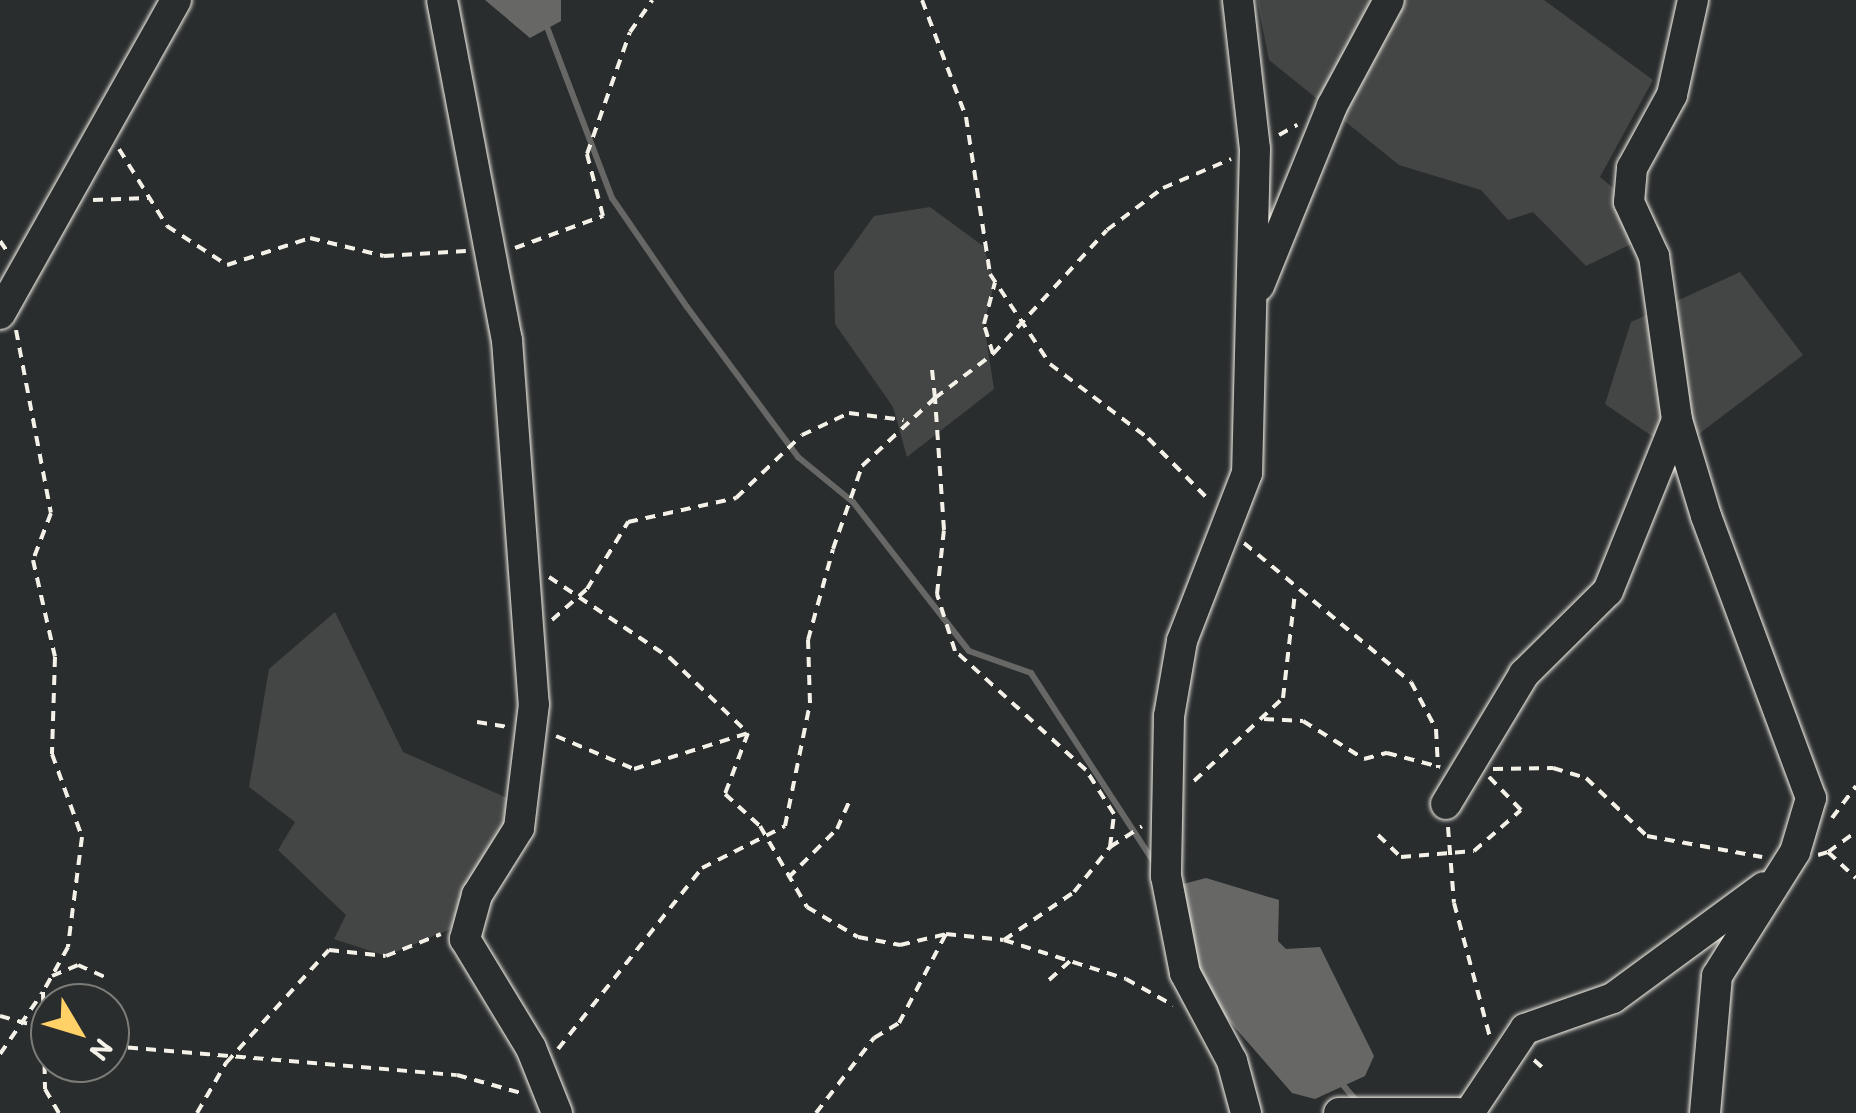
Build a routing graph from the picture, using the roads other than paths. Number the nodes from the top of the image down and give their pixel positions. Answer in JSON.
{"nodes":[{"id":1,"x":176,"y":0,"type":"edge"},
{"id":2,"x":442,"y":0,"type":"edge"},
{"id":3,"x":1238,"y":0,"type":"edge"},
{"id":4,"x":1389,"y":0,"type":"edge"},
{"id":5,"x":1693,"y":0,"type":"edge"},
{"id":6,"x":1254,"y":298,"type":"junction"},
{"id":7,"x":6,"y":303,"type":"edge"},
{"id":8,"x":1677,"y":420,"type":"junction"},
{"id":9,"x":1446,"y":804,"type":"dead end"},
{"id":10,"x":1789,"y":862,"type":"junction"},
{"id":11,"x":555,"y":1109,"type":"edge"},
{"id":12,"x":1246,"y":1113,"type":"edge"},
{"id":13,"x":1339,"y":1113,"type":"edge"},
{"id":14,"x":1458,"y":1113,"type":"edge"},
{"id":15,"x":1469,"y":1113,"type":"edge"},
{"id":16,"x":1705,"y":1113,"type":"edge"}],
"edges":[{"from":1,"to":7,"type":"street"},
{"from":2,"to":11,"type":"street"},
{"from":3,"to":6,"type":"street"},
{"from":4,"to":6,"type":"street"},
{"from":5,"to":8,"type":"street"},
{"from":6,"to":12,"type":"street"},
{"from":8,"to":9,"type":"street"},
{"from":8,"to":10,"type":"street"},
{"from":10,"to":15,"type":"street"},
{"from":10,"to":16,"type":"street"},
{"from":13,"to":14,"type":"street"}]}
